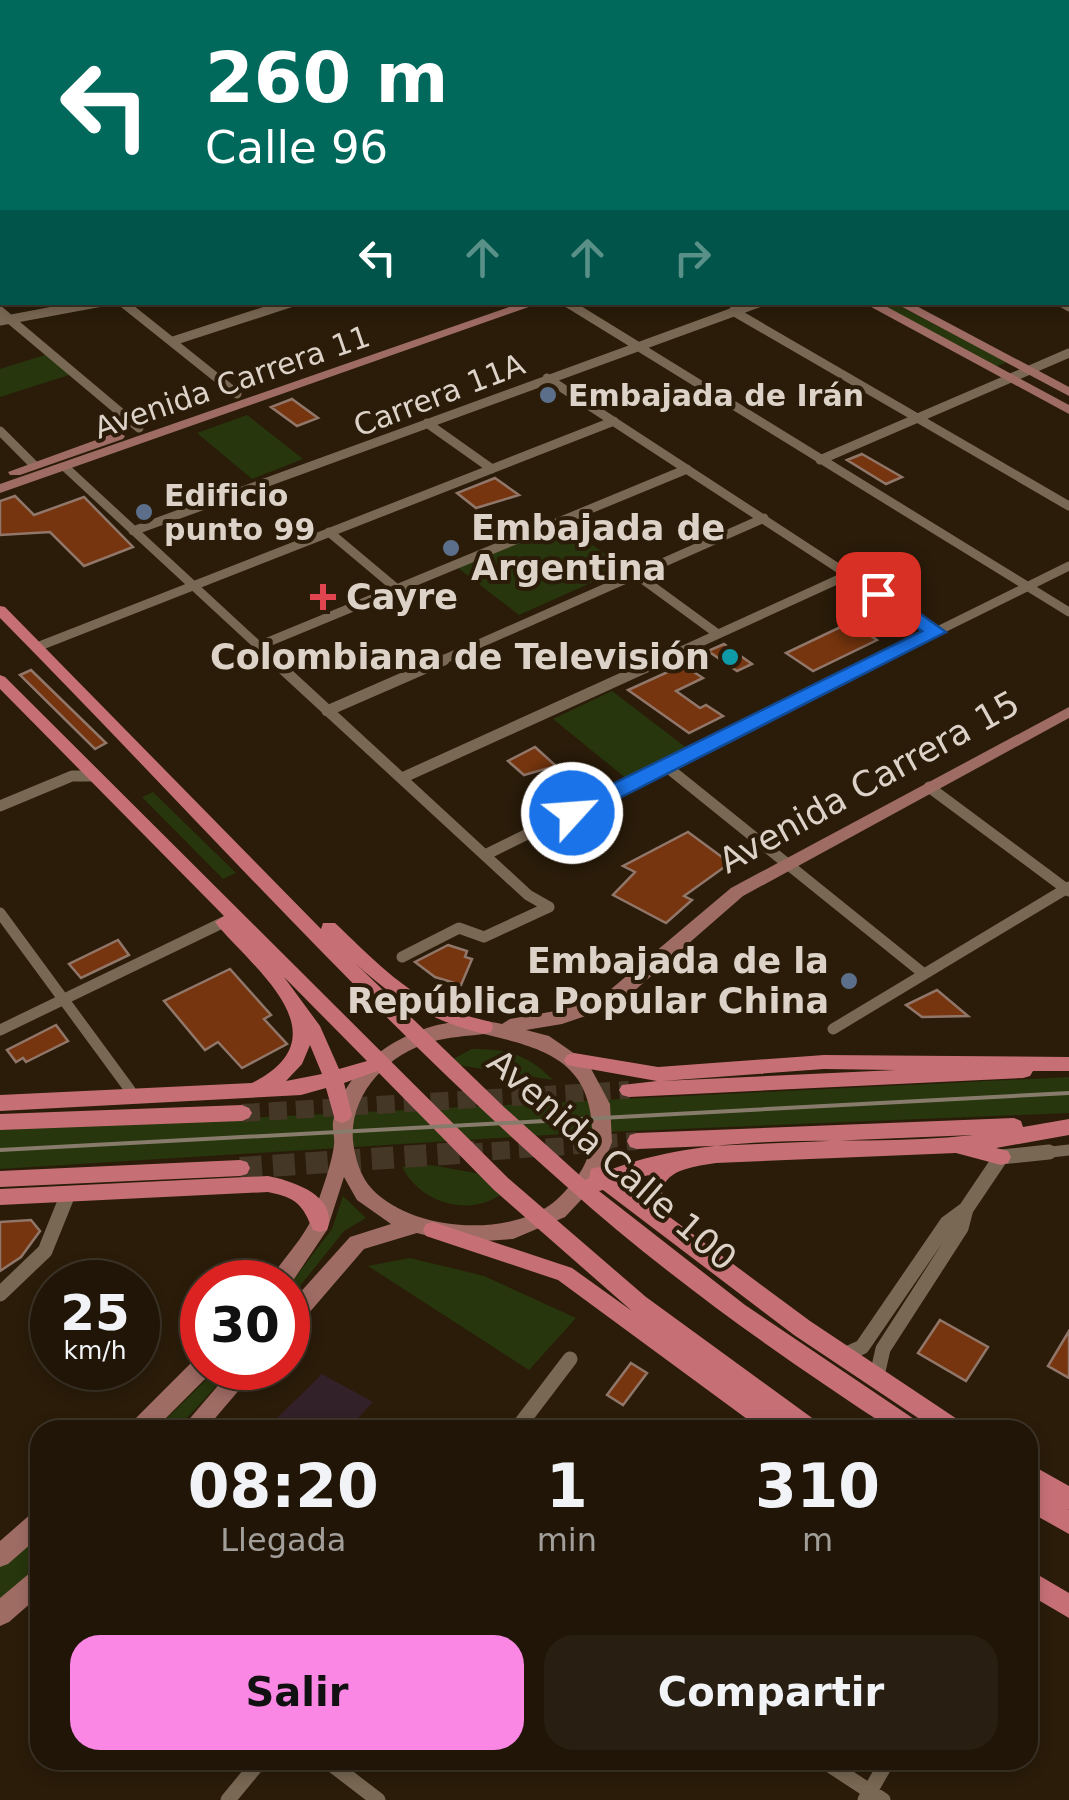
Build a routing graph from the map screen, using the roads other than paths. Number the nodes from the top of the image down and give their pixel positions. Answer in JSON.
{"nodes":[{"id":1,"x":86,"y":305,"type":"edge"},
{"id":2,"x":126,"y":305,"type":"edge"},
{"id":3,"x":284,"y":305,"type":"edge"},
{"id":4,"x":495,"y":305,"type":"edge"},
{"id":5,"x":528,"y":305,"type":"edge"},
{"id":6,"x":571,"y":305,"type":"edge"},
{"id":7,"x":751,"y":305,"type":"edge"},
{"id":8,"x":874,"y":305,"type":"edge"},
{"id":9,"x":905,"y":305,"type":"edge"},
{"id":10,"x":0,"y":310,"type":"edge"},
{"id":11,"x":732,"y":311,"type":"junction"},
{"id":12,"x":5,"y":320,"type":"edge"},
{"id":13,"x":173,"y":341,"type":"junction"},
{"id":14,"x":636,"y":346,"type":"junction"},
{"id":15,"x":1069,"y":353,"type":"edge"},
{"id":16,"x":1028,"y":371,"type":"junction"},
{"id":17,"x":548,"y":378,"type":"junction"},
{"id":18,"x":1010,"y":378,"type":"junction"},
{"id":19,"x":1069,"y":392,"type":"edge"},
{"id":20,"x":237,"y":394,"type":"junction"},
{"id":21,"x":1069,"y":410,"type":"edge"},
{"id":22,"x":918,"y":418,"type":"junction"},
{"id":23,"x":614,"y":421,"type":"junction"},
{"id":24,"x":427,"y":423,"type":"junction"},
{"id":25,"x":138,"y":428,"type":"junction"},
{"id":26,"x":0,"y":431,"type":"edge"},
{"id":27,"x":820,"y":460,"type":"junction"},
{"id":28,"x":34,"y":465,"type":"junction"},
{"id":29,"x":65,"y":467,"type":"junction"},
{"id":30,"x":687,"y":469,"type":"junction"},
{"id":31,"x":492,"y":470,"type":"junction"},
{"id":32,"x":0,"y":477,"type":"edge"},
{"id":33,"x":0,"y":490,"type":"edge"},
{"id":34,"x":1069,"y":506,"type":"edge"},
{"id":35,"x":764,"y":518,"type":"junction"},
{"id":36,"x":132,"y":530,"type":"junction"},
{"id":37,"x":330,"y":532,"type":"junction"},
{"id":38,"x":1069,"y":566,"type":"edge"},
{"id":39,"x":850,"y":574,"type":"junction"},
{"id":40,"x":637,"y":575,"type":"junction"},
{"id":41,"x":190,"y":586,"type":"junction"},
{"id":42,"x":1029,"y":586,"type":"junction"},
{"id":43,"x":397,"y":589,"type":"junction"},
{"id":44,"x":0,"y":610,"type":"edge"},
{"id":45,"x":1069,"y":612,"type":"edge"},
{"id":46,"x":715,"y":632,"type":"junction"},
{"id":47,"x":936,"y":632,"type":"junction"},
{"id":48,"x":37,"y":647,"type":"junction"},
{"id":49,"x":256,"y":647,"type":"junction"},
{"id":50,"x":0,"y":680,"type":"edge"},
{"id":51,"x":327,"y":711,"type":"junction"},
{"id":52,"x":1069,"y":712,"type":"edge"},
{"id":53,"x":124,"y":731,"type":"junction"},
{"id":54,"x":667,"y":767,"type":"junction"},
{"id":55,"x":85,"y":773,"type":"junction"},
{"id":56,"x":402,"y":778,"type":"junction"},
{"id":57,"x":929,"y":788,"type":"junction"},
{"id":58,"x":0,"y":806,"type":"edge"},
{"id":59,"x":485,"y":855,"type":"junction"},
{"id":60,"x":786,"y":863,"type":"junction"},
{"id":61,"x":1068,"y":889,"type":"edge"},
{"id":62,"x":1,"y":915,"type":"edge"},
{"id":63,"x":224,"y":922,"type":"joint"},
{"id":64,"x":402,"y":957,"type":"dead end"},
{"id":65,"x":924,"y":974,"type":"junction"},
{"id":66,"x":64,"y":999,"type":"junction"},
{"id":67,"x":298,"y":1007,"type":"junction"},
{"id":68,"x":492,"y":1027,"type":"junction"},
{"id":69,"x":833,"y":1028,"type":"dead end"},
{"id":70,"x":0,"y":1030,"type":"edge"},
{"id":71,"x":574,"y":1060,"type":"junction"},
{"id":72,"x":1069,"y":1066,"type":"edge"},
{"id":73,"x":368,"y":1068,"type":"junction"},
{"id":74,"x":336,"y":1080,"type":"junction"},
{"id":75,"x":130,"y":1090,"type":"dead end"},
{"id":76,"x":628,"y":1090,"type":"tunnel mouth"},
{"id":77,"x":250,"y":1092,"type":"junction"},
{"id":78,"x":0,"y":1102,"type":"edge"},
{"id":79,"x":242,"y":1113,"type":"tunnel mouth"},
{"id":80,"x":342,"y":1115,"type":"junction"},
{"id":81,"x":0,"y":1122,"type":"edge"},
{"id":82,"x":1069,"y":1126,"type":"edge"},
{"id":83,"x":637,"y":1141,"type":"tunnel mouth"},
{"id":84,"x":958,"y":1145,"type":"junction"},
{"id":85,"x":342,"y":1150,"type":"junction"},
{"id":86,"x":1069,"y":1150,"type":"edge"},
{"id":87,"x":1001,"y":1157,"type":"junction"},
{"id":88,"x":679,"y":1159,"type":"junction"},
{"id":89,"x":240,"y":1168,"type":"tunnel mouth"},
{"id":90,"x":0,"y":1180,"type":"edge"},
{"id":91,"x":594,"y":1180,"type":"junction"},
{"id":92,"x":68,"y":1194,"type":"junction"},
{"id":93,"x":0,"y":1197,"type":"edge"},
{"id":94,"x":966,"y":1209,"type":"junction"},
{"id":95,"x":320,"y":1224,"type":"junction"},
{"id":96,"x":424,"y":1227,"type":"junction"},
{"id":97,"x":673,"y":1235,"type":"junction"},
{"id":98,"x":295,"y":1260,"type":"edge"},
{"id":99,"x":0,"y":1294,"type":"edge"},
{"id":100,"x":310,"y":1296,"type":"edge"},
{"id":101,"x":840,"y":1356,"type":"junction"},
{"id":102,"x":570,"y":1359,"type":"dead end"},
{"id":103,"x":876,"y":1380,"type":"junction"},
{"id":104,"x":180,"y":1389,"type":"edge"},
{"id":105,"x":227,"y":1390,"type":"edge"},
{"id":106,"x":150,"y":1420,"type":"edge"},
{"id":107,"x":200,"y":1420,"type":"edge"},
{"id":108,"x":524,"y":1420,"type":"edge"},
{"id":109,"x":766,"y":1420,"type":"edge"},
{"id":110,"x":797,"y":1420,"type":"edge"},
{"id":111,"x":897,"y":1420,"type":"edge"},
{"id":112,"x":939,"y":1420,"type":"edge"},
{"id":113,"x":1038,"y":1480,"type":"edge"},
{"id":114,"x":1069,"y":1498,"type":"edge"},
{"id":115,"x":1038,"y":1505,"type":"edge"},
{"id":116,"x":1069,"y":1523,"type":"edge"},
{"id":117,"x":30,"y":1529,"type":"edge"},
{"id":118,"x":2,"y":1550,"type":"edge"},
{"id":119,"x":1038,"y":1587,"type":"edge"},
{"id":120,"x":30,"y":1588,"type":"edge"},
{"id":121,"x":1069,"y":1606,"type":"edge"},
{"id":122,"x":0,"y":1614,"type":"edge"},
{"id":123,"x":253,"y":1770,"type":"edge"},
{"id":124,"x":339,"y":1770,"type":"edge"},
{"id":125,"x":836,"y":1770,"type":"edge"},
{"id":126,"x":884,"y":1770,"type":"edge"},
{"id":127,"x":873,"y":1797,"type":"edge"},
{"id":128,"x":228,"y":1800,"type":"edge"},
{"id":129,"x":378,"y":1800,"type":"edge"}],
"edges":[{"from":1,"to":12,"type":"street"},
{"from":2,"to":13,"type":"street"},
{"from":3,"to":13,"type":"street"},
{"from":4,"to":20,"type":"main road","name":"Avenida Carrera 11"},
{"from":5,"to":29,"type":"main road","name":"Avenida Carrera 11"},
{"from":6,"to":14,"type":"street"},
{"from":7,"to":11,"type":"street","name":"Carrera 11A"},
{"from":8,"to":18,"type":"main road"},
{"from":9,"to":16,"type":"main road"},
{"from":10,"to":12,"type":"street"},
{"from":11,"to":14,"type":"street","name":"Carrera 11A"},
{"from":11,"to":22,"type":"street"},
{"from":12,"to":25,"type":"street"},
{"from":13,"to":20,"type":"street"},
{"from":14,"to":17,"type":"street","name":"Carrera 11A"},
{"from":14,"to":27,"type":"street"},
{"from":15,"to":16,"type":"street"},
{"from":16,"to":18,"type":"street"},
{"from":16,"to":19,"type":"main road"},
{"from":17,"to":23,"type":"street"},
{"from":17,"to":24,"type":"street","name":"Carrera 11A"},
{"from":18,"to":21,"type":"main road"},
{"from":18,"to":22,"type":"street"},
{"from":20,"to":25,"type":"main road","name":"Avenida Carrera 11"},
{"from":22,"to":27,"type":"street"},
{"from":22,"to":34,"type":"street"},
{"from":23,"to":30,"type":"street"},
{"from":23,"to":31,"type":"street"},
{"from":24,"to":31,"type":"street"},
{"from":24,"to":36,"type":"street","name":"Carrera 11A"},
{"from":25,"to":28,"type":"main road","name":"Avenida Carrera 11"},
{"from":26,"to":28,"type":"street"},
{"from":27,"to":42,"type":"street"},
{"from":28,"to":32,"type":"main road","name":"Avenida Carrera 11"},
{"from":29,"to":33,"type":"main road","name":"Avenida Carrera 11"},
{"from":29,"to":36,"type":"street"},
{"from":30,"to":35,"type":"street"},
{"from":30,"to":43,"type":"street"},
{"from":31,"to":37,"type":"street"},
{"from":35,"to":39,"type":"street"},
{"from":35,"to":40,"type":"street"},
{"from":36,"to":41,"type":"street"},
{"from":37,"to":41,"type":"street"},
{"from":37,"to":43,"type":"street"},
{"from":38,"to":42,"type":"street"},
{"from":39,"to":46,"type":"street"},
{"from":39,"to":47,"type":"street"},
{"from":40,"to":46,"type":"street"},
{"from":40,"to":51,"type":"street"},
{"from":41,"to":48,"type":"street"},
{"from":41,"to":49,"type":"street"},
{"from":42,"to":45,"type":"street"},
{"from":42,"to":47,"type":"street"},
{"from":43,"to":49,"type":"street"},
{"from":44,"to":48,"type":"main road","name":"Avenida Calle 100"},
{"from":46,"to":56,"type":"street"},
{"from":47,"to":54,"type":"street"},
{"from":48,"to":53,"type":"main road","name":"Avenida Calle 100"},
{"from":49,"to":51,"type":"street"},
{"from":50,"to":55,"type":"main road"},
{"from":51,"to":56,"type":"street"},
{"from":52,"to":57,"type":"main road","name":"Avenida Carrera 15"},
{"from":53,"to":68,"type":"main road"},
{"from":53,"to":111,"type":"main road","name":"Avenida Calle 100"},
{"from":54,"to":59,"type":"street"},
{"from":54,"to":60,"type":"street"},
{"from":55,"to":58,"type":"street"},
{"from":55,"to":110,"type":"main road"},
{"from":56,"to":59,"type":"street"},
{"from":57,"to":60,"type":"main road","name":"Avenida Carrera 15"},
{"from":57,"to":61,"type":"street"},
{"from":59,"to":64,"type":"street"},
{"from":60,"to":65,"type":"street"},
{"from":60,"to":68,"type":"main road","name":"Avenida Carrera 15"},
{"from":61,"to":65,"type":"street"},
{"from":62,"to":66,"type":"street"},
{"from":63,"to":66,"type":"street"},
{"from":63,"to":67,"type":"main road"},
{"from":65,"to":69,"type":"street"},
{"from":66,"to":70,"type":"street"},
{"from":66,"to":75,"type":"street"},
{"from":67,"to":74,"type":"main road"},
{"from":67,"to":77,"type":"main road"},
{"from":68,"to":71,"type":"main road"},
{"from":68,"to":73,"type":"main road"},
{"from":71,"to":72,"type":"main road"},
{"from":71,"to":91,"type":"main road"},
{"from":72,"to":76,"type":"main road"},
{"from":73,"to":74,"type":"main road"},
{"from":73,"to":80,"type":"main road"},
{"from":74,"to":77,"type":"main road"},
{"from":74,"to":80,"type":"main road"},
{"from":77,"to":78,"type":"main road"},
{"from":79,"to":81,"type":"main road"},
{"from":80,"to":85,"type":"main road"},
{"from":82,"to":83,"type":"main road"},
{"from":82,"to":84,"type":"main road"},
{"from":84,"to":87,"type":"main road"},
{"from":84,"to":88,"type":"main road"},
{"from":85,"to":95,"type":"main road"},
{"from":85,"to":96,"type":"main road"},
{"from":86,"to":87,"type":"street"},
{"from":87,"to":94,"type":"street"},
{"from":88,"to":91,"type":"main road"},
{"from":88,"to":97,"type":"main road"},
{"from":89,"to":90,"type":"main road"},
{"from":91,"to":96,"type":"main road"},
{"from":91,"to":97,"type":"main road"},
{"from":92,"to":93,"type":"main road"},
{"from":92,"to":95,"type":"main road"},
{"from":92,"to":99,"type":"street"},
{"from":94,"to":101,"type":"street"},
{"from":94,"to":103,"type":"street"},
{"from":95,"to":98,"type":"main road"},
{"from":96,"to":100,"type":"main road"},
{"from":96,"to":109,"type":"main road"},
{"from":97,"to":101,"type":"main road"},
{"from":101,"to":103,"type":"main road"},
{"from":102,"to":108,"type":"street"},
{"from":103,"to":112,"type":"main road"},
{"from":104,"to":106,"type":"main road"},
{"from":105,"to":107,"type":"main road"},
{"from":113,"to":114,"type":"main road"},
{"from":115,"to":116,"type":"main road"},
{"from":117,"to":118,"type":"main road"},
{"from":119,"to":121,"type":"main road"},
{"from":120,"to":122,"type":"main road"},
{"from":123,"to":128,"type":"street"},
{"from":124,"to":129,"type":"street"},
{"from":125,"to":127,"type":"street"},
{"from":126,"to":127,"type":"street"}]}
